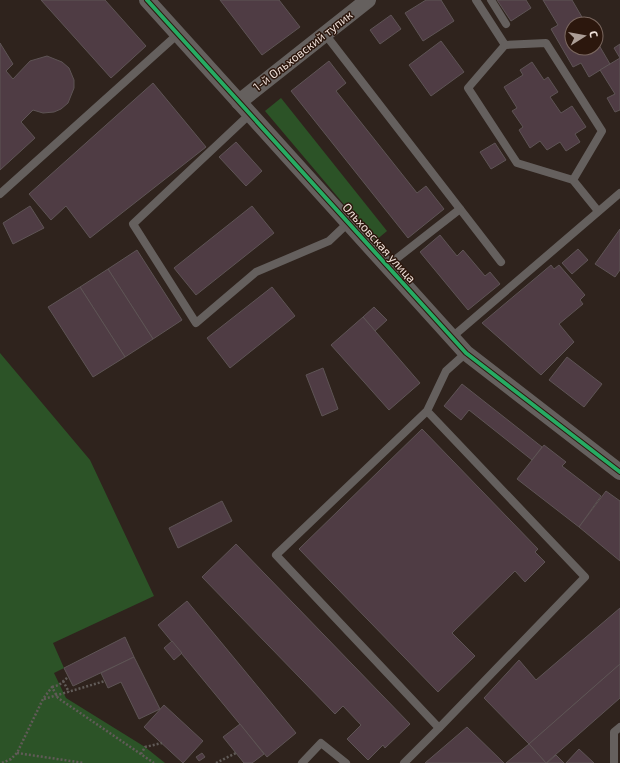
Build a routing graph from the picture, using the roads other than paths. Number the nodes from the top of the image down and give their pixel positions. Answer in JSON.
{"nodes":[{"id":1,"x":147,"y":0,"type":"edge"},
{"id":2,"x":368,"y":0,"type":"edge"},
{"id":3,"x":476,"y":0,"type":"edge"},
{"id":4,"x":491,"y":0,"type":"edge"},
{"id":5,"x":506,"y":24,"type":"dead end"},
{"id":6,"x":178,"y":34,"type":"junction"},
{"id":7,"x":325,"y":34,"type":"junction"},
{"id":8,"x":505,"y":45,"type":"junction"},
{"id":9,"x":239,"y":102,"type":"junction"},
{"id":10,"x":250,"y":114,"type":"junction"},
{"id":11,"x":573,"y":180,"type":"junction"},
{"id":12,"x":620,"y":193,"type":"edge"},
{"id":13,"x":0,"y":194,"type":"edge"},
{"id":14,"x":460,"y":209,"type":"junction"},
{"id":15,"x":598,"y":211,"type":"junction"},
{"id":16,"x":348,"y":223,"type":"junction"},
{"id":17,"x":501,"y":262,"type":"dead end"},
{"id":18,"x":387,"y":266,"type":"junction"},
{"id":19,"x":451,"y":338,"type":"junction"},
{"id":20,"x":466,"y":353,"type":"junction"},
{"id":21,"x":427,"y":411,"type":"junction"},
{"id":22,"x":620,"y":472,"type":"edge"},
{"id":23,"x":620,"y":727,"type":"edge"},
{"id":24,"x":439,"y":728,"type":"junction"},
{"id":25,"x":302,"y":763,"type":"edge"},
{"id":26,"x":346,"y":763,"type":"edge"},
{"id":27,"x":404,"y":763,"type":"edge"},
{"id":28,"x":614,"y":763,"type":"edge"}],
"edges":[{"from":1,"to":6,"type":"street","name":"Ольховская улица"},
{"from":2,"to":7,"type":"street","name":"1-й Ольховский тупик"},
{"from":3,"to":8,"type":"lane"},
{"from":4,"to":5,"type":"lane"},
{"from":6,"to":9,"type":"street","name":"Ольховская улица"},
{"from":6,"to":13,"type":"lane"},
{"from":7,"to":9,"type":"street","name":"1-й Ольховский тупик"},
{"from":7,"to":14,"type":"lane"},
{"from":8,"to":11,"type":"lane"},
{"from":8,"to":11,"type":"lane"},
{"from":9,"to":10,"type":"street","name":"Ольховская улица"},
{"from":10,"to":16,"type":"street","name":"Ольховская улица"},
{"from":10,"to":16,"type":"lane"},
{"from":11,"to":15,"type":"lane"},
{"from":12,"to":15,"type":"lane"},
{"from":14,"to":17,"type":"lane"},
{"from":14,"to":18,"type":"lane"},
{"from":15,"to":19,"type":"lane"},
{"from":16,"to":18,"type":"street","name":"Ольховская улица"},
{"from":18,"to":19,"type":"street","name":"Ольховская улица"},
{"from":19,"to":20,"type":"street","name":"Ольховская улица"},
{"from":20,"to":21,"type":"lane"},
{"from":20,"to":22,"type":"street","name":"Ольховская улица"},
{"from":21,"to":24,"type":"lane"},
{"from":21,"to":24,"type":"lane"},
{"from":23,"to":28,"type":"lane"},
{"from":24,"to":27,"type":"lane"},
{"from":25,"to":26,"type":"lane"}]}
